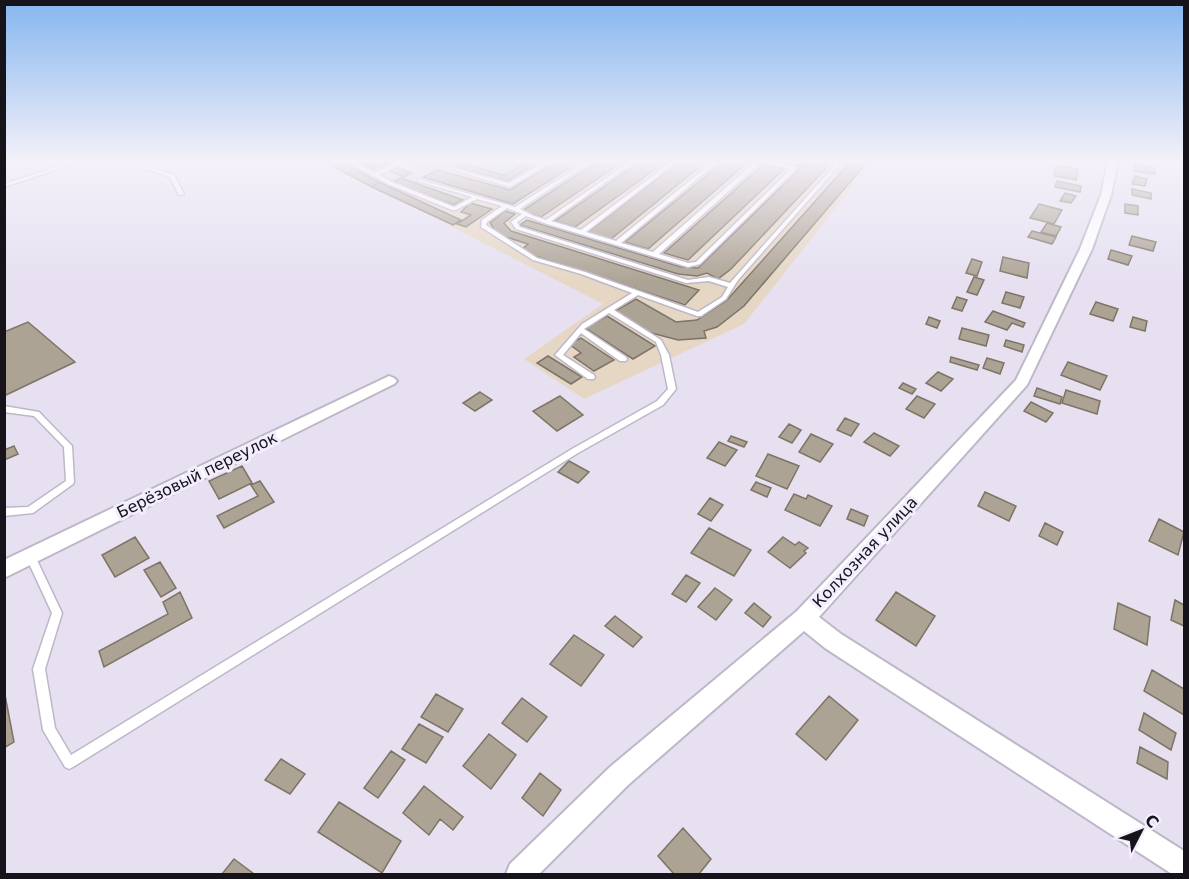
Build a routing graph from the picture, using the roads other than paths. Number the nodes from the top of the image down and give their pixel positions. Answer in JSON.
{"nodes":[{"id":1,"x":435,"y":201,"type":"edge"},
{"id":2,"x":470,"y":201,"type":"edge"},
{"id":3,"x":487,"y":201,"type":"edge"},
{"id":4,"x":530,"y":201,"type":"edge"},
{"id":5,"x":576,"y":201,"type":"edge"},
{"id":6,"x":623,"y":201,"type":"edge"},
{"id":7,"x":668,"y":201,"type":"edge"},
{"id":8,"x":714,"y":201,"type":"edge"},
{"id":9,"x":761,"y":201,"type":"edge"},
{"id":10,"x":806,"y":201,"type":"edge"},
{"id":11,"x":1104,"y":201,"type":"edge"},
{"id":12,"x":506,"y":206,"type":"junction"},
{"id":13,"x":516,"y":210,"type":"junction"},
{"id":14,"x":525,"y":214,"type":"junction"},
{"id":15,"x":546,"y":222,"type":"junction"},
{"id":16,"x":582,"y":232,"type":"junction"},
{"id":17,"x":617,"y":243,"type":"junction"},
{"id":18,"x":654,"y":255,"type":"junction"},
{"id":19,"x":732,"y":286,"type":"junction"},
{"id":20,"x":637,"y":293,"type":"junction"},
{"id":21,"x":609,"y":310,"type":"junction"},
{"id":22,"x":580,"y":329,"type":"junction"},
{"id":23,"x":623,"y":359,"type":"dead end"},
{"id":24,"x":591,"y":377,"type":"dead end"},
{"id":25,"x":389,"y":381,"type":"dead end"},
{"id":26,"x":4,"y":409,"type":"edge"},
{"id":27,"x":4,"y":512,"type":"edge"},
{"id":28,"x":31,"y":556,"type":"junction"},
{"id":29,"x":4,"y":570,"type":"edge"},
{"id":30,"x":804,"y":618,"type":"junction"},
{"id":31,"x":1182,"y":865,"type":"edge"},
{"id":32,"x":520,"y":874,"type":"edge"}],
"edges":[{"from":1,"to":2,"type":"lane"},
{"from":3,"to":12,"type":"lane"},
{"from":4,"to":13,"type":"lane"},
{"from":5,"to":15,"type":"lane"},
{"from":6,"to":16,"type":"lane"},
{"from":7,"to":17,"type":"lane"},
{"from":8,"to":18,"type":"lane"},
{"from":9,"to":18,"type":"lane"},
{"from":10,"to":19,"type":"lane"},
{"from":11,"to":30,"type":"street","name":"Колхозная улица"},
{"from":12,"to":13,"type":"lane"},
{"from":12,"to":20,"type":"lane"},
{"from":13,"to":14,"type":"lane"},
{"from":14,"to":15,"type":"lane"},
{"from":14,"to":19,"type":"lane"},
{"from":15,"to":16,"type":"lane"},
{"from":16,"to":17,"type":"lane"},
{"from":17,"to":18,"type":"lane"},
{"from":19,"to":20,"type":"lane"},
{"from":20,"to":21,"type":"lane"},
{"from":21,"to":22,"type":"lane"},
{"from":21,"to":28,"type":"lane"},
{"from":22,"to":23,"type":"lane"},
{"from":22,"to":24,"type":"lane"},
{"from":25,"to":28,"type":"street","name":"Берёзовый переулок"},
{"from":26,"to":27,"type":"lane"},
{"from":28,"to":29,"type":"street","name":"Берёзовый переулок"},
{"from":30,"to":31,"type":"street"},
{"from":30,"to":32,"type":"street","name":"Колхозная улица"}]}
